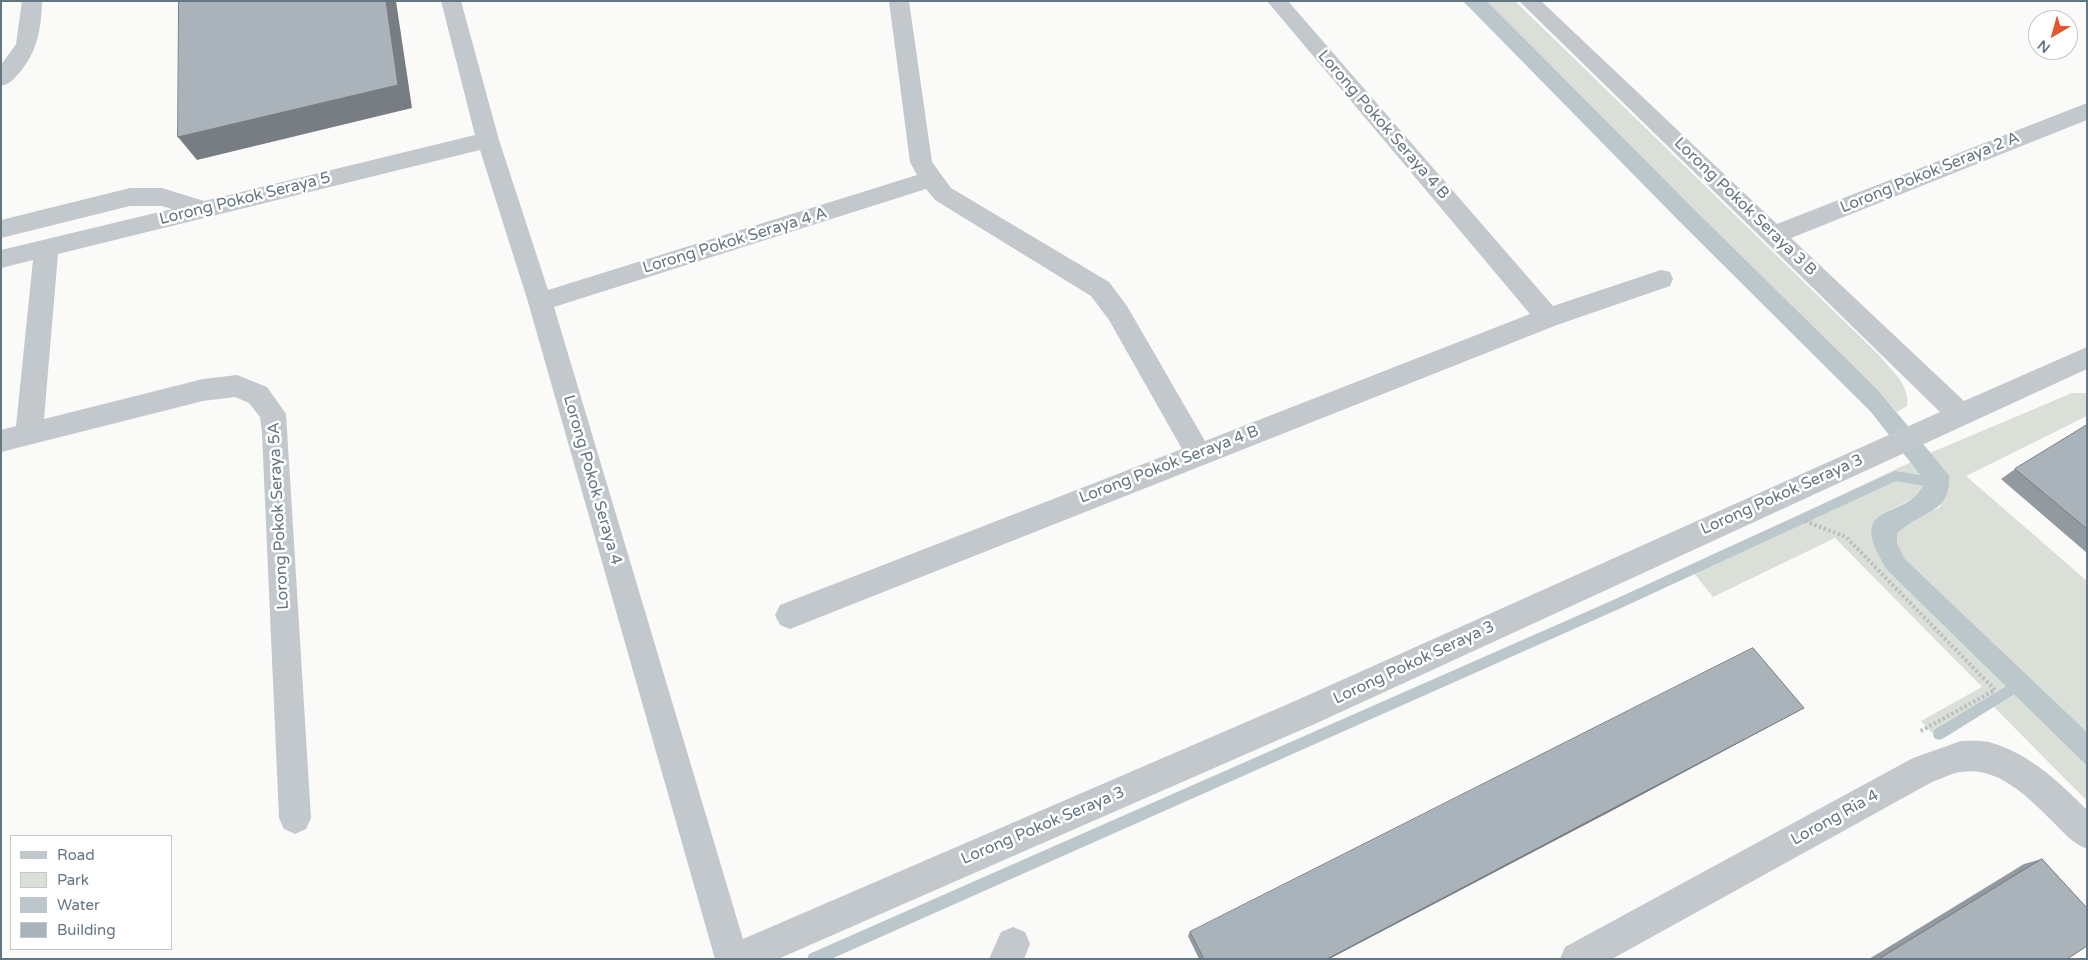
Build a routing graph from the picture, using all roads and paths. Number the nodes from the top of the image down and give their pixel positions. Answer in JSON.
{"nodes":[{"id":1,"x":32,"y":1,"type":"edge"},
{"id":2,"x":451,"y":1,"type":"edge"},
{"id":3,"x":899,"y":1,"type":"edge"},
{"id":4,"x":1277,"y":1,"type":"edge"},
{"id":5,"x":1529,"y":1,"type":"edge"},
{"id":6,"x":1,"y":79,"type":"edge"},
{"id":7,"x":2087,"y":111,"type":"edge"},
{"id":8,"x":488,"y":140,"type":"junction"},
{"id":9,"x":930,"y":179,"type":"junction"},
{"id":10,"x":202,"y":209,"type":"junction"},
{"id":11,"x":1,"y":228,"type":"edge"},
{"id":12,"x":1774,"y":234,"type":"junction"},
{"id":13,"x":46,"y":248,"type":"junction"},
{"id":14,"x":1,"y":259,"type":"edge"},
{"id":15,"x":1660,"y":278,"type":"dead end"},
{"id":16,"x":540,"y":302,"type":"junction"},
{"id":17,"x":1548,"y":318,"type":"junction"},
{"id":18,"x":2087,"y":357,"type":"edge"},
{"id":19,"x":1960,"y":414,"type":"junction"},
{"id":20,"x":29,"y":433,"type":"junction"},
{"id":21,"x":1,"y":441,"type":"edge"},
{"id":22,"x":1198,"y":453,"type":"junction"},
{"id":23,"x":1807,"y":523,"type":"dead end"},
{"id":24,"x":790,"y":615,"type":"dead end"},
{"id":25,"x":1919,"y":732,"type":"dead end"},
{"id":26,"x":295,"y":818,"type":"dead end"},
{"id":27,"x":2087,"y":832,"type":"edge"},
{"id":28,"x":732,"y":959,"type":"edge"},
{"id":29,"x":737,"y":959,"type":"edge"},
{"id":30,"x":1577,"y":959,"type":"edge"}],
"edges":[{"from":1,"to":6,"type":"street"},
{"from":2,"to":8,"type":"street","name":"Lorong Pokok Seraya 4"},
{"from":3,"to":9,"type":"street"},
{"from":4,"to":17,"type":"street","name":"Lorong Pokok Seraya 4 B"},
{"from":5,"to":12,"type":"street","name":"Lorong Pokok Seraya 3 B"},
{"from":7,"to":12,"type":"street","name":"Lorong Pokok Seraya 2 A"},
{"from":8,"to":10,"type":"street","name":"Lorong Pokok Seraya 5"},
{"from":8,"to":16,"type":"street","name":"Lorong Pokok Seraya 4"},
{"from":9,"to":16,"type":"street","name":"Lorong Pokok Seraya 4 A"},
{"from":9,"to":22,"type":"street"},
{"from":10,"to":11,"type":"street"},
{"from":10,"to":13,"type":"street","name":"Lorong Pokok Seraya 5"},
{"from":12,"to":19,"type":"street","name":"Lorong Pokok Seraya 3 B"},
{"from":13,"to":14,"type":"street","name":"Lorong Pokok Seraya 5"},
{"from":13,"to":20,"type":"street"},
{"from":15,"to":17,"type":"street","name":"Lorong Pokok Seraya 4 B"},
{"from":16,"to":28,"type":"street","name":"Lorong Pokok Seraya 4"},
{"from":17,"to":22,"type":"street","name":"Lorong Pokok Seraya 4 B"},
{"from":18,"to":19,"type":"street","name":"Lorong Pokok Seraya 3"},
{"from":19,"to":29,"type":"street","name":"Lorong Pokok Seraya 3"},
{"from":20,"to":21,"type":"street","name":"Lorong Pokok Seraya 5A"},
{"from":20,"to":26,"type":"street","name":"Lorong Pokok Seraya 5A"},
{"from":22,"to":24,"type":"street","name":"Lorong Pokok Seraya 4 B"},
{"from":23,"to":25,"type":"path"},
{"from":27,"to":30,"type":"street","name":"Lorong Ria 4"}]}
